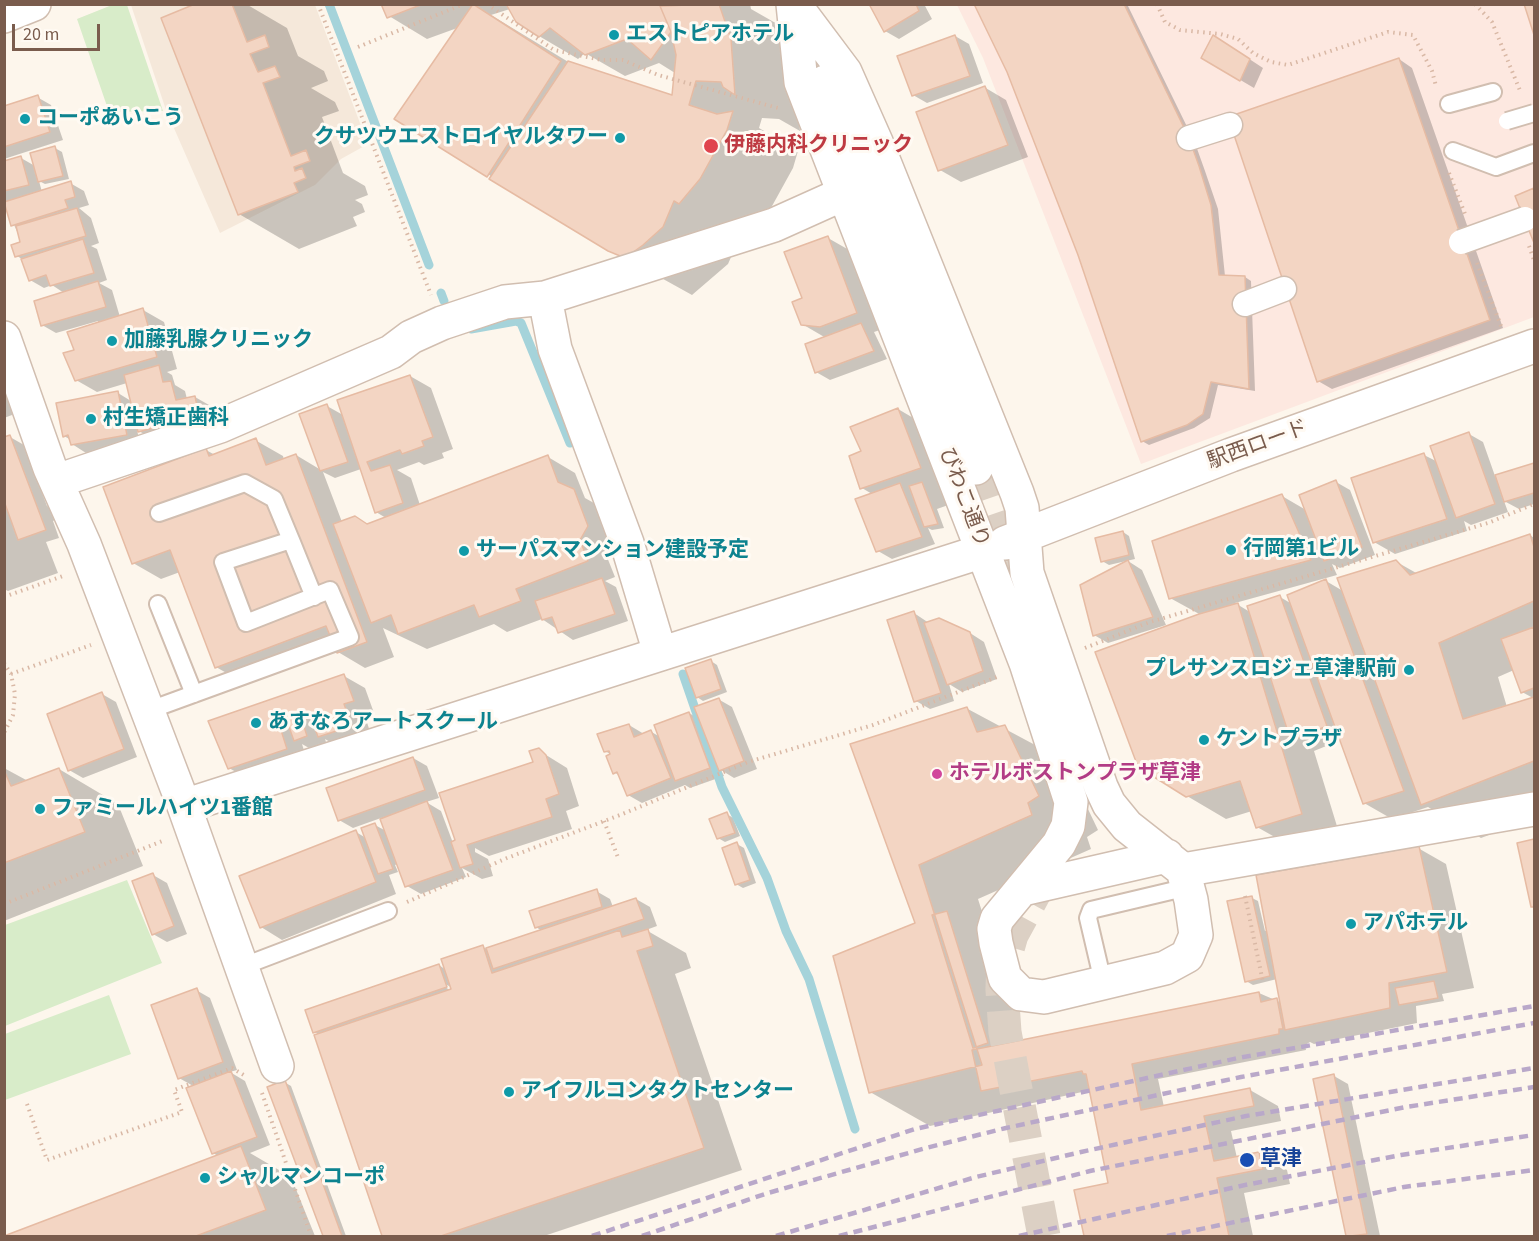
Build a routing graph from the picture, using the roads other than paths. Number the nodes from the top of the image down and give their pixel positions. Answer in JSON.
{"nodes":[{"id":1,"x":34,"y":4,"type":"edge"},
{"id":2,"x":794,"y":4,"type":"edge"},
{"id":3,"x":4,"y":16,"type":"edge"},
{"id":4,"x":1493,"y":92,"type":"dead end"},
{"id":5,"x":1449,"y":104,"type":"dead end"},
{"id":6,"x":1534,"y":113,"type":"edge"},
{"id":7,"x":1506,"y":122,"type":"dead end"},
{"id":8,"x":1230,"y":126,"type":"dead end"},
{"id":9,"x":1188,"y":138,"type":"dead end"},
{"id":10,"x":1452,"y":151,"type":"dead end"},
{"id":11,"x":1534,"y":153,"type":"edge"},
{"id":12,"x":843,"y":194,"type":"junction"},
{"id":13,"x":1525,"y":219,"type":"dead end"},
{"id":14,"x":1468,"y":240,"type":"road end"},
{"id":15,"x":1284,"y":289,"type":"dead end"},
{"id":16,"x":545,"y":298,"type":"junction"},
{"id":17,"x":1245,"y":304,"type":"dead end"},
{"id":18,"x":4,"y":338,"type":"edge"},
{"id":19,"x":1525,"y":348,"type":"edge"},
{"id":20,"x":976,"y":468,"type":"tunnel mouth"},
{"id":21,"x":57,"y":481,"type":"junction"},
{"id":22,"x":159,"y":513,"type":"dead end"},
{"id":23,"x":1024,"y":535,"type":"junction"},
{"id":24,"x":291,"y":540,"type":"junction"},
{"id":25,"x":983,"y":551,"type":"junction"},
{"id":26,"x":314,"y":597,"type":"junction"},
{"id":27,"x":158,"y":604,"type":"dead end"},
{"id":28,"x":660,"y":653,"type":"junction"},
{"id":29,"x":194,"y":694,"type":"junction"},
{"id":30,"x":147,"y":711,"type":"junction"},
{"id":31,"x":1534,"y":809,"type":"edge"},
{"id":32,"x":188,"y":818,"type":"junction"},
{"id":33,"x":1179,"y":871,"type":"junction"},
{"id":34,"x":1023,"y":890,"type":"junction"},
{"id":35,"x":388,"y":911,"type":"road end"},
{"id":36,"x":241,"y":967,"type":"junction"},
{"id":37,"x":1103,"y":982,"type":"junction"},
{"id":38,"x":262,"y":1077,"type":"road end"}],
"edges":[{"from":1,"to":3,"type":"street"},
{"from":2,"to":12,"type":"street","name":"びわこ通り"},
{"from":2,"to":20,"type":"street"},
{"from":2,"to":23,"type":"street","name":"びわこ通り"},
{"from":4,"to":5,"type":"lane"},
{"from":6,"to":7,"type":"lane","bridge":true},
{"from":8,"to":9,"type":"street"},
{"from":10,"to":11,"type":"lane"},
{"from":12,"to":16,"type":"street"},
{"from":12,"to":25,"type":"street","name":"びわこ通り"},
{"from":13,"to":14,"type":"street","bridge":true},
{"from":15,"to":17,"type":"street"},
{"from":16,"to":21,"type":"street"},
{"from":16,"to":28,"type":"street"},
{"from":18,"to":21,"type":"street"},
{"from":19,"to":23,"type":"street","name":"駅西ロード"},
{"from":21,"to":30,"type":"street"},
{"from":22,"to":24,"type":"lane"},
{"from":23,"to":25,"type":"street","name":"駅西ロード"},
{"from":23,"to":33,"type":"street","name":"びわこ通り"},
{"from":24,"to":26,"type":"lane"},
{"from":24,"to":26,"type":"lane"},
{"from":25,"to":28,"type":"street","name":"駅西ロード"},
{"from":25,"to":34,"type":"street","name":"びわこ通り"},
{"from":26,"to":29,"type":"lane"},
{"from":27,"to":29,"type":"lane"},
{"from":28,"to":32,"type":"street","name":"駅西ロード"},
{"from":29,"to":30,"type":"lane"},
{"from":30,"to":32,"type":"street"},
{"from":31,"to":33,"type":"street"},
{"from":32,"to":36,"type":"street"},
{"from":33,"to":34,"type":"street"},
{"from":33,"to":37,"type":"lane"},
{"from":33,"to":37,"type":"street"},
{"from":34,"to":37,"type":"street","name":"びわこ通り"},
{"from":35,"to":36,"type":"lane"},
{"from":36,"to":38,"type":"street"}]}
